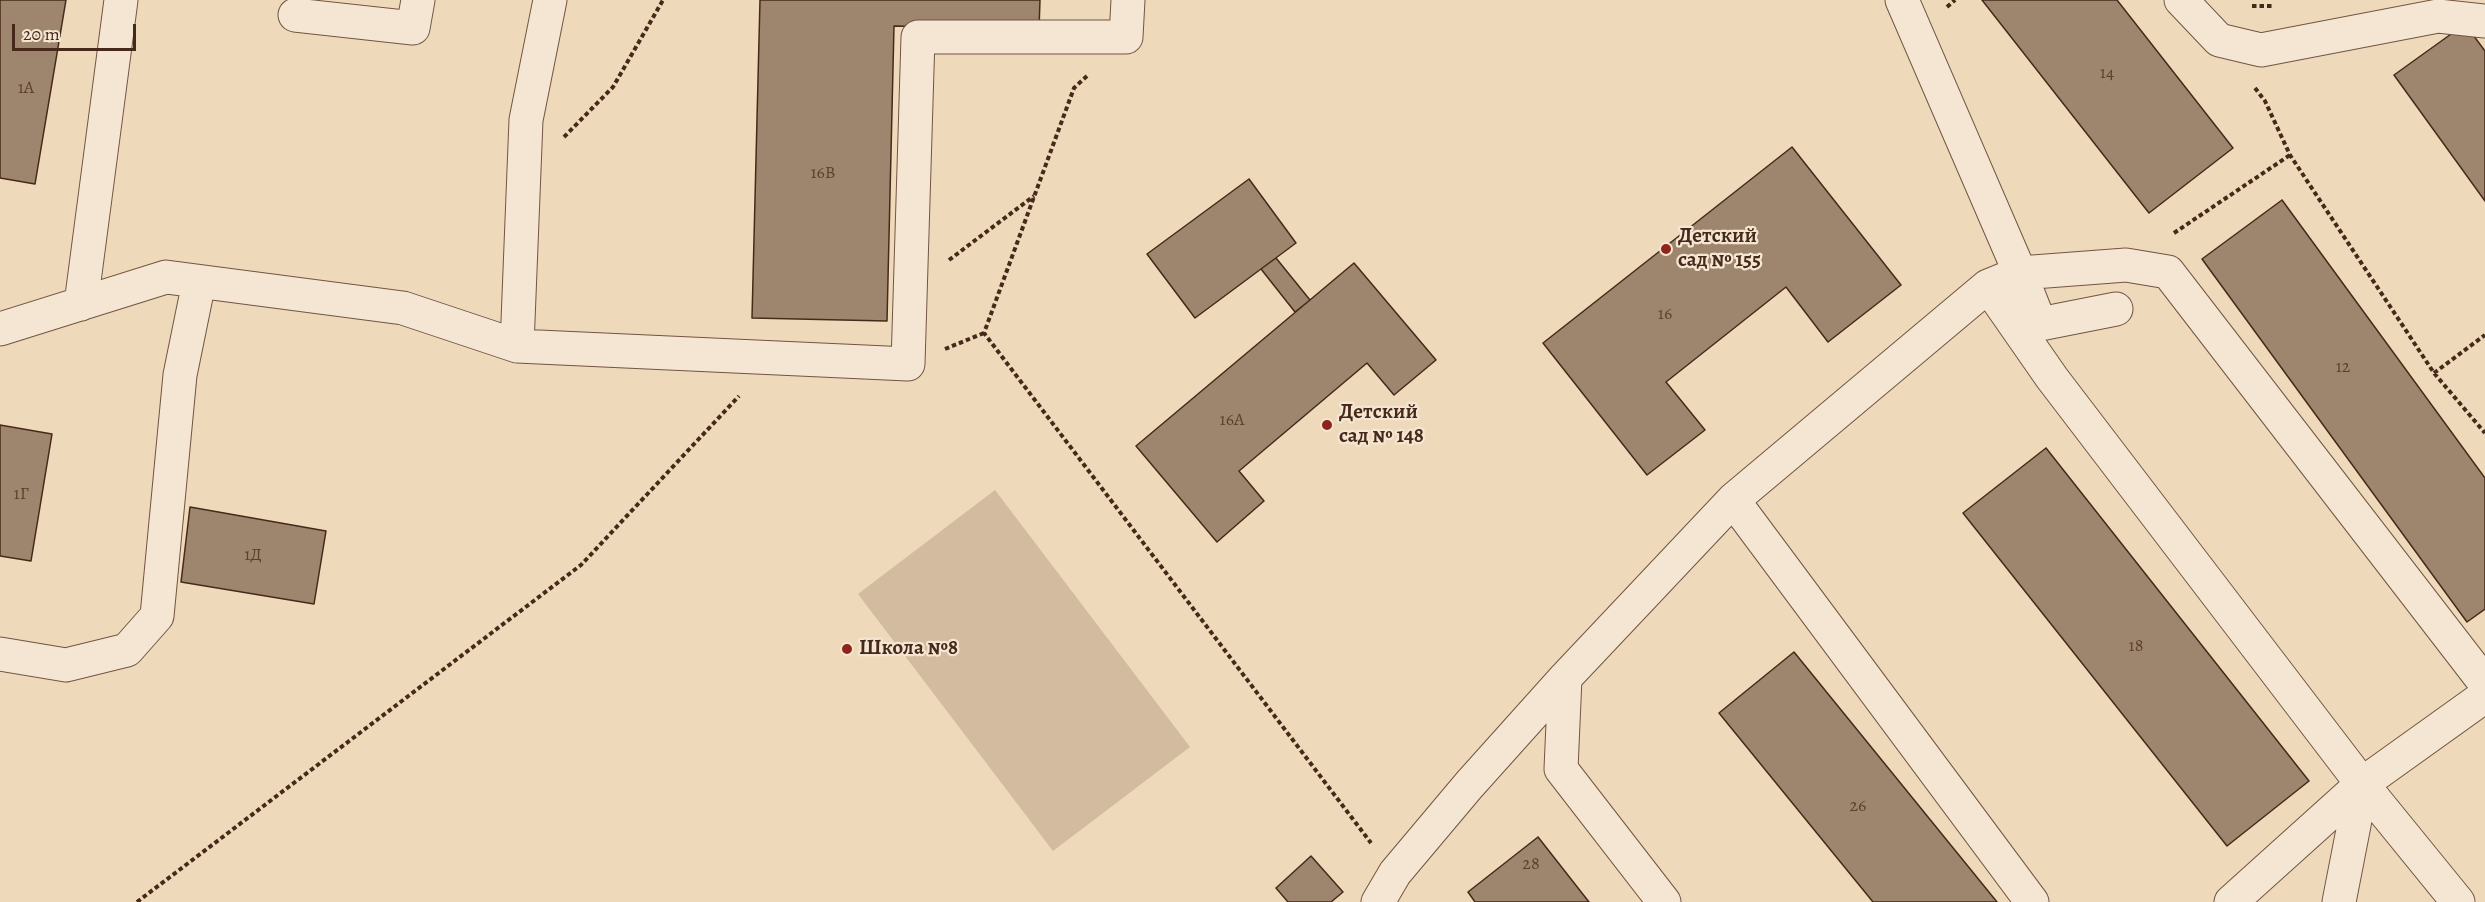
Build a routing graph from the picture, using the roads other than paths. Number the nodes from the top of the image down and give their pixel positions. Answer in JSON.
{"nodes":[{"id":1,"x":121,"y":0,"type":"edge"},
{"id":2,"x":418,"y":0,"type":"edge"},
{"id":3,"x":550,"y":0,"type":"edge"},
{"id":4,"x":1128,"y":0,"type":"edge"},
{"id":5,"x":1902,"y":0,"type":"edge"},
{"id":6,"x":2181,"y":0,"type":"edge"},
{"id":7,"x":295,"y":15,"type":"dead end"},
{"id":8,"x":2485,"y":21,"type":"edge"},
{"id":9,"x":2020,"y":273,"type":"junction"},
{"id":10,"x":199,"y":282,"type":"junction"},
{"id":11,"x":1988,"y":286,"type":"junction"},
{"id":12,"x":81,"y":304,"type":"junction"},
{"id":13,"x":2116,"y":309,"type":"dead end"},
{"id":14,"x":0,"y":329,"type":"edge"},
{"id":15,"x":517,"y":346,"type":"junction"},
{"id":16,"x":1733,"y":500,"type":"junction"},
{"id":17,"x":0,"y":654,"type":"edge"},
{"id":18,"x":1566,"y":678,"type":"junction"},
{"id":19,"x":2485,"y":682,"type":"edge"},
{"id":20,"x":2485,"y":696,"type":"edge"},
{"id":21,"x":2362,"y":784,"type":"junction"},
{"id":22,"x":1378,"y":902,"type":"edge"},
{"id":23,"x":1664,"y":902,"type":"edge"},
{"id":24,"x":2032,"y":902,"type":"edge"},
{"id":25,"x":2232,"y":902,"type":"edge"},
{"id":26,"x":2339,"y":902,"type":"edge"},
{"id":27,"x":2458,"y":902,"type":"edge"}],
"edges":[{"from":1,"to":12,"type":"lane"},
{"from":2,"to":7,"type":"lane"},
{"from":3,"to":15,"type":"lane"},
{"from":4,"to":15,"type":"lane"},
{"from":5,"to":9,"type":"lane"},
{"from":6,"to":8,"type":"lane"},
{"from":9,"to":11,"type":"lane"},
{"from":9,"to":13,"type":"lane"},
{"from":9,"to":19,"type":"lane"},
{"from":10,"to":12,"type":"lane"},
{"from":10,"to":15,"type":"lane"},
{"from":10,"to":17,"type":"lane"},
{"from":11,"to":16,"type":"lane"},
{"from":11,"to":21,"type":"lane"},
{"from":12,"to":14,"type":"lane"},
{"from":16,"to":18,"type":"lane"},
{"from":16,"to":24,"type":"lane"},
{"from":18,"to":22,"type":"lane"},
{"from":18,"to":23,"type":"lane"},
{"from":20,"to":21,"type":"lane"},
{"from":21,"to":25,"type":"lane"},
{"from":21,"to":26,"type":"lane"},
{"from":21,"to":27,"type":"lane"}]}
